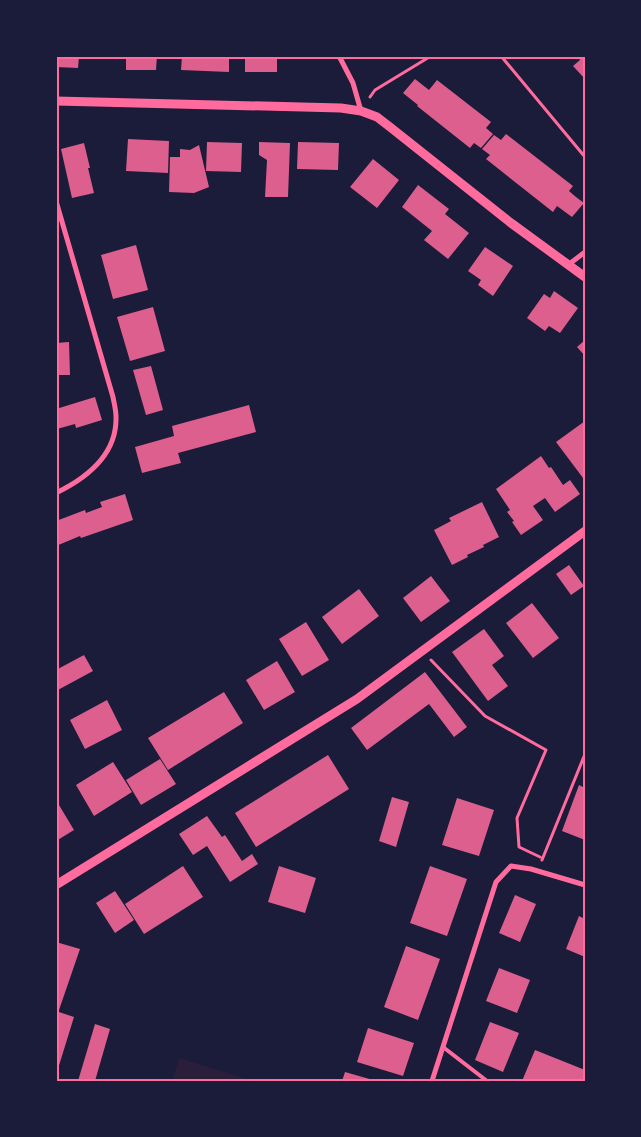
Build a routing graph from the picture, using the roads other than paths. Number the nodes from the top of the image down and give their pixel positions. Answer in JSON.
{"nodes":[{"id":1,"x":339,"y":56,"type":"edge"},
{"id":2,"x":56,"y":101,"type":"edge"},
{"id":3,"x":361,"y":112,"type":"junction"},
{"id":4,"x":56,"y":201,"type":"edge"},
{"id":5,"x":585,"y":252,"type":"edge"},
{"id":6,"x":568,"y":265,"type":"junction"},
{"id":7,"x":585,"y":277,"type":"edge"},
{"id":8,"x":56,"y":494,"type":"edge"},
{"id":9,"x":585,"y":531,"type":"edge"},
{"id":10,"x":56,"y":885,"type":"edge"},
{"id":11,"x":585,"y":885,"type":"edge"},
{"id":12,"x":443,"y":1048,"type":"junction"},
{"id":13,"x":432,"y":1081,"type":"edge"},
{"id":14,"x":487,"y":1081,"type":"edge"}],
"edges":[{"from":1,"to":3,"type":"street"},
{"from":2,"to":3,"type":"street"},
{"from":3,"to":6,"type":"street"},
{"from":4,"to":8,"type":"street"},
{"from":5,"to":6,"type":"street"},
{"from":6,"to":7,"type":"street"},
{"from":9,"to":10,"type":"street"},
{"from":11,"to":12,"type":"street"},
{"from":12,"to":13,"type":"street"},
{"from":12,"to":14,"type":"lane"}]}
